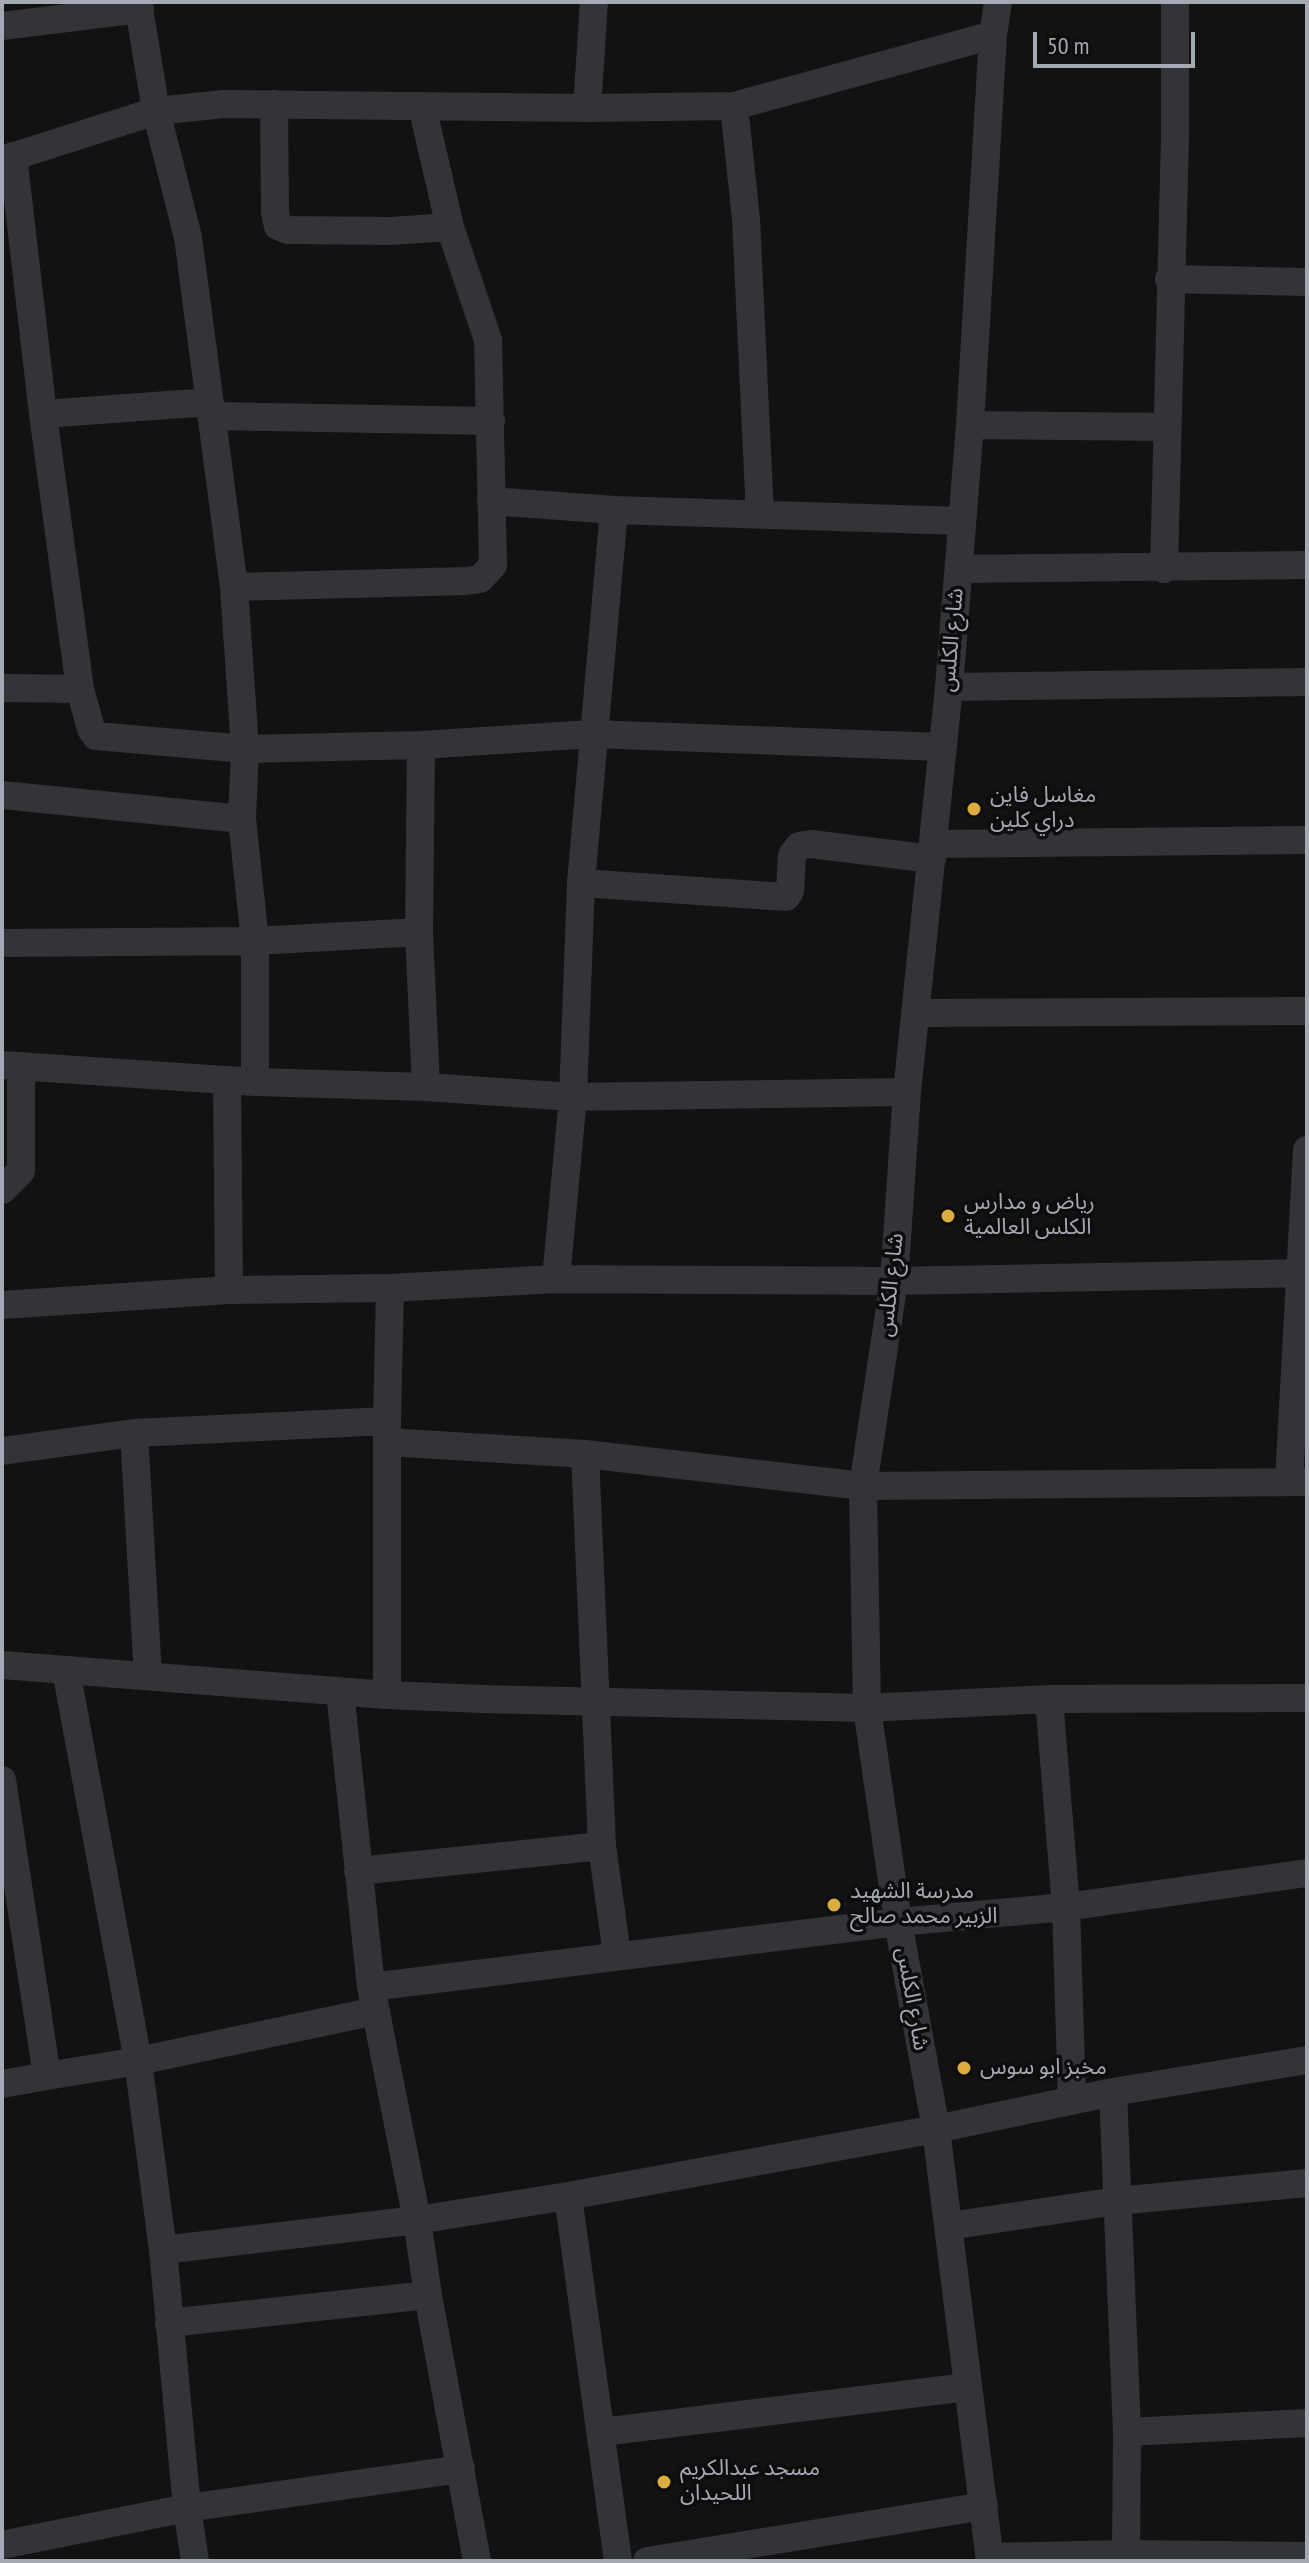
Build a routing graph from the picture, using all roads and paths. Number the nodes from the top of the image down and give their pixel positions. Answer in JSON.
{"nodes":[{"id":1,"x":594,"y":2,"type":"edge"},
{"id":2,"x":998,"y":2,"type":"edge"},
{"id":3,"x":1175,"y":2,"type":"edge"},
{"id":4,"x":139,"y":6,"type":"edge"},
{"id":5,"x":2,"y":26,"type":"edge"},
{"id":6,"x":993,"y":35,"type":"junction"},
{"id":7,"x":274,"y":104,"type":"junction"},
{"id":8,"x":422,"y":106,"type":"junction"},
{"id":9,"x":734,"y":106,"type":"junction"},
{"id":10,"x":587,"y":108,"type":"junction"},
{"id":11,"x":156,"y":111,"type":"junction"},
{"id":12,"x":8,"y":158,"type":"edge"},
{"id":13,"x":450,"y":227,"type":"junction"},
{"id":14,"x":1169,"y":279,"type":"junction"},
{"id":15,"x":1307,"y":282,"type":"edge"},
{"id":16,"x":210,"y":409,"type":"junction"},
{"id":17,"x":43,"y":414,"type":"junction"},
{"id":18,"x":491,"y":421,"type":"junction"},
{"id":19,"x":970,"y":425,"type":"junction"},
{"id":20,"x":1166,"y":427,"type":"junction"},
{"id":21,"x":491,"y":501,"type":"junction"},
{"id":22,"x":614,"y":510,"type":"junction"},
{"id":23,"x":760,"y":515,"type":"junction"},
{"id":24,"x":962,"y":521,"type":"junction"},
{"id":25,"x":1307,"y":565,"type":"edge"},
{"id":26,"x":959,"y":569,"type":"junction"},
{"id":27,"x":1164,"y":569,"type":"junction"},
{"id":28,"x":234,"y":587,"type":"junction"},
{"id":29,"x":1307,"y":682,"type":"edge"},
{"id":30,"x":949,"y":687,"type":"junction"},
{"id":31,"x":2,"y":688,"type":"edge"},
{"id":32,"x":80,"y":689,"type":"junction"},
{"id":33,"x":592,"y":734,"type":"junction"},
{"id":34,"x":421,"y":745,"type":"junction"},
{"id":35,"x":941,"y":747,"type":"junction"},
{"id":36,"x":245,"y":749,"type":"junction"},
{"id":37,"x":2,"y":795,"type":"edge"},
{"id":38,"x":242,"y":819,"type":"junction"},
{"id":39,"x":1307,"y":840,"type":"edge"},
{"id":40,"x":932,"y":852,"type":"junction"},
{"id":41,"x":581,"y":883,"type":"junction"},
{"id":42,"x":419,"y":932,"type":"junction"},
{"id":43,"x":255,"y":941,"type":"junction"},
{"id":44,"x":2,"y":943,"type":"edge"},
{"id":45,"x":1307,"y":1011,"type":"edge"},
{"id":46,"x":915,"y":1013,"type":"junction"},
{"id":47,"x":12,"y":1066,"type":"edge"},
{"id":48,"x":227,"y":1080,"type":"junction"},
{"id":49,"x":255,"y":1082,"type":"junction"},
{"id":50,"x":426,"y":1087,"type":"junction"},
{"id":51,"x":907,"y":1092,"type":"junction"},
{"id":52,"x":573,"y":1097,"type":"junction"},
{"id":53,"x":1307,"y":1150,"type":"edge"},
{"id":54,"x":2,"y":1190,"type":"edge"},
{"id":55,"x":1303,"y":1273,"type":"edge"},
{"id":56,"x":556,"y":1279,"type":"junction"},
{"id":57,"x":894,"y":1281,"type":"junction"},
{"id":58,"x":390,"y":1288,"type":"junction"},
{"id":59,"x":229,"y":1290,"type":"junction"},
{"id":60,"x":2,"y":1305,"type":"edge"},
{"id":61,"x":387,"y":1432,"type":"junction"},
{"id":62,"x":134,"y":1433,"type":"junction"},
{"id":63,"x":2,"y":1451,"type":"edge"},
{"id":64,"x":585,"y":1454,"type":"junction"},
{"id":65,"x":1298,"y":1481,"type":"edge"},
{"id":66,"x":863,"y":1486,"type":"junction"},
{"id":67,"x":2,"y":1665,"type":"edge"},
{"id":68,"x":66,"y":1670,"type":"junction"},
{"id":69,"x":148,"y":1676,"type":"junction"},
{"id":70,"x":340,"y":1691,"type":"junction"},
{"id":71,"x":387,"y":1695,"type":"junction"},
{"id":72,"x":1307,"y":1698,"type":"edge"},
{"id":73,"x":1049,"y":1699,"type":"junction"},
{"id":74,"x":598,"y":1701,"type":"junction"},
{"id":75,"x":867,"y":1708,"type":"junction"},
{"id":76,"x":2,"y":1780,"type":"edge"},
{"id":77,"x":602,"y":1846,"type":"junction"},
{"id":78,"x":358,"y":1871,"type":"junction"},
{"id":79,"x":1307,"y":1873,"type":"edge"},
{"id":80,"x":1066,"y":1907,"type":"junction"},
{"id":81,"x":898,"y":1922,"type":"junction"},
{"id":82,"x":617,"y":1955,"type":"junction"},
{"id":83,"x":374,"y":1999,"type":"junction"},
{"id":84,"x":1307,"y":2060,"type":"edge"},
{"id":85,"x":138,"y":2061,"type":"junction"},
{"id":86,"x":47,"y":2076,"type":"junction"},
{"id":87,"x":2,"y":2084,"type":"edge"},
{"id":88,"x":1113,"y":2092,"type":"junction"},
{"id":89,"x":1072,"y":2101,"type":"junction"},
{"id":90,"x":936,"y":2129,"type":"junction"},
{"id":91,"x":1307,"y":2183,"type":"edge"},
{"id":92,"x":568,"y":2196,"type":"junction"},
{"id":93,"x":1117,"y":2201,"type":"junction"},
{"id":94,"x":417,"y":2220,"type":"junction"},
{"id":95,"x":949,"y":2226,"type":"junction"},
{"id":96,"x":163,"y":2250,"type":"junction"},
{"id":97,"x":428,"y":2295,"type":"junction"},
{"id":98,"x":169,"y":2323,"type":"junction"},
{"id":99,"x":967,"y":2387,"type":"junction"},
{"id":100,"x":1307,"y":2423,"type":"edge"},
{"id":101,"x":602,"y":2432,"type":"junction"},
{"id":102,"x":1127,"y":2432,"type":"junction"},
{"id":103,"x":461,"y":2469,"type":"junction"},
{"id":104,"x":984,"y":2506,"type":"junction"},
{"id":105,"x":187,"y":2508,"type":"junction"},
{"id":106,"x":2,"y":2545,"type":"edge"},
{"id":107,"x":1126,"y":2554,"type":"junction"},
{"id":108,"x":1307,"y":2556,"type":"edge"},
{"id":109,"x":990,"y":2559,"type":"edge"},
{"id":110,"x":195,"y":2561,"type":"edge"},
{"id":111,"x":477,"y":2561,"type":"edge"},
{"id":112,"x":618,"y":2561,"type":"edge"},
{"id":113,"x":647,"y":2561,"type":"edge"}],
"edges":[{"from":1,"to":10,"type":"street"},
{"from":2,"to":6,"type":"street","name":"شارع الكلس"},
{"from":3,"to":14,"type":"street"},
{"from":4,"to":5,"type":"street"},
{"from":4,"to":11,"type":"street"},
{"from":6,"to":9,"type":"street"},
{"from":6,"to":19,"type":"street","name":"شارع الكلس"},
{"from":7,"to":8,"type":"street"},
{"from":7,"to":11,"type":"street"},
{"from":7,"to":13,"type":"street"},
{"from":8,"to":10,"type":"street"},
{"from":8,"to":13,"type":"street"},
{"from":9,"to":10,"type":"street"},
{"from":9,"to":23,"type":"street"},
{"from":11,"to":12,"type":"street"},
{"from":11,"to":16,"type":"street"},
{"from":12,"to":17,"type":"street"},
{"from":13,"to":18,"type":"street"},
{"from":14,"to":15,"type":"street"},
{"from":14,"to":20,"type":"street"},
{"from":16,"to":17,"type":"street"},
{"from":16,"to":18,"type":"street"},
{"from":16,"to":28,"type":"street"},
{"from":17,"to":32,"type":"street"},
{"from":18,"to":21,"type":"street"},
{"from":19,"to":20,"type":"street"},
{"from":19,"to":24,"type":"street","name":"شارع الكلس"},
{"from":20,"to":27,"type":"street"},
{"from":21,"to":22,"type":"street"},
{"from":21,"to":28,"type":"street"},
{"from":22,"to":23,"type":"street"},
{"from":22,"to":33,"type":"street"},
{"from":23,"to":24,"type":"street"},
{"from":24,"to":26,"type":"street","name":"شارع الكلس"},
{"from":25,"to":27,"type":"street"},
{"from":26,"to":27,"type":"street"},
{"from":26,"to":30,"type":"street","name":"شارع الكلس"},
{"from":28,"to":36,"type":"street"},
{"from":29,"to":30,"type":"street"},
{"from":30,"to":35,"type":"street","name":"شارع الكلس"},
{"from":31,"to":32,"type":"street"},
{"from":32,"to":36,"type":"street"},
{"from":33,"to":34,"type":"street"},
{"from":33,"to":35,"type":"street"},
{"from":33,"to":41,"type":"street"},
{"from":34,"to":36,"type":"street"},
{"from":34,"to":42,"type":"street"},
{"from":35,"to":40,"type":"street","name":"شارع الكلس"},
{"from":36,"to":38,"type":"street"},
{"from":37,"to":38,"type":"street"},
{"from":38,"to":43,"type":"street"},
{"from":39,"to":40,"type":"street"},
{"from":40,"to":41,"type":"street"},
{"from":40,"to":46,"type":"street","name":"شارع الكلس"},
{"from":41,"to":52,"type":"street"},
{"from":42,"to":43,"type":"street"},
{"from":42,"to":50,"type":"street"},
{"from":43,"to":44,"type":"street"},
{"from":43,"to":49,"type":"street"},
{"from":45,"to":46,"type":"street"},
{"from":46,"to":51,"type":"street","name":"شارع الكلس"},
{"from":47,"to":48,"type":"street"},
{"from":47,"to":54,"type":"street"},
{"from":48,"to":49,"type":"street"},
{"from":48,"to":59,"type":"street"},
{"from":49,"to":50,"type":"street"},
{"from":50,"to":52,"type":"street"},
{"from":51,"to":52,"type":"street"},
{"from":51,"to":57,"type":"street","name":"شارع الكلس"},
{"from":52,"to":56,"type":"street"},
{"from":53,"to":55,"type":"street"},
{"from":55,"to":57,"type":"street"},
{"from":55,"to":65,"type":"street"},
{"from":56,"to":57,"type":"street"},
{"from":56,"to":58,"type":"street"},
{"from":57,"to":66,"type":"street","name":"شارع الكلس"},
{"from":58,"to":59,"type":"street"},
{"from":58,"to":61,"type":"street"},
{"from":59,"to":60,"type":"street"},
{"from":61,"to":62,"type":"street"},
{"from":61,"to":64,"type":"street"},
{"from":61,"to":71,"type":"street"},
{"from":62,"to":63,"type":"street"},
{"from":62,"to":69,"type":"street"},
{"from":64,"to":66,"type":"street"},
{"from":64,"to":74,"type":"street"},
{"from":65,"to":66,"type":"street"},
{"from":66,"to":75,"type":"street","name":"شارع الكلس"},
{"from":67,"to":68,"type":"street"},
{"from":68,"to":69,"type":"street"},
{"from":68,"to":85,"type":"street"},
{"from":69,"to":70,"type":"street"},
{"from":70,"to":71,"type":"street"},
{"from":70,"to":78,"type":"street"},
{"from":71,"to":74,"type":"street"},
{"from":72,"to":73,"type":"street"},
{"from":73,"to":75,"type":"street"},
{"from":73,"to":80,"type":"street"},
{"from":74,"to":75,"type":"street"},
{"from":74,"to":77,"type":"street"},
{"from":75,"to":81,"type":"street","name":"شارع الكلس"},
{"from":76,"to":86,"type":"street"},
{"from":77,"to":78,"type":"street"},
{"from":77,"to":82,"type":"street"},
{"from":78,"to":83,"type":"street"},
{"from":79,"to":80,"type":"street"},
{"from":80,"to":81,"type":"street"},
{"from":80,"to":89,"type":"street"},
{"from":81,"to":82,"type":"street"},
{"from":81,"to":90,"type":"street","name":"شارع الكلس"},
{"from":82,"to":83,"type":"street"},
{"from":83,"to":85,"type":"street"},
{"from":83,"to":94,"type":"street"},
{"from":84,"to":88,"type":"street"},
{"from":85,"to":86,"type":"street"},
{"from":85,"to":96,"type":"street"},
{"from":86,"to":87,"type":"street"},
{"from":88,"to":89,"type":"street"},
{"from":88,"to":93,"type":"street"},
{"from":89,"to":90,"type":"street"},
{"from":90,"to":92,"type":"street"},
{"from":90,"to":95,"type":"street","name":"شارع الكلس"},
{"from":91,"to":93,"type":"street"},
{"from":92,"to":94,"type":"street"},
{"from":92,"to":101,"type":"street"},
{"from":93,"to":95,"type":"street"},
{"from":93,"to":102,"type":"street"},
{"from":94,"to":96,"type":"street"},
{"from":94,"to":97,"type":"street"},
{"from":95,"to":99,"type":"street","name":"شارع الكلس"},
{"from":96,"to":98,"type":"street"},
{"from":97,"to":98,"type":"street"},
{"from":97,"to":103,"type":"street"},
{"from":98,"to":105,"type":"street"},
{"from":99,"to":101,"type":"street"},
{"from":99,"to":104,"type":"street","name":"شارع الكلس"},
{"from":100,"to":102,"type":"street"},
{"from":101,"to":112,"type":"street"},
{"from":102,"to":107,"type":"street"},
{"from":103,"to":105,"type":"street"},
{"from":103,"to":111,"type":"street"},
{"from":104,"to":109,"type":"street","name":"شارع الكلس"},
{"from":104,"to":113,"type":"street"},
{"from":105,"to":106,"type":"street"},
{"from":105,"to":110,"type":"street"},
{"from":107,"to":108,"type":"street"},
{"from":107,"to":109,"type":"street"}]}
